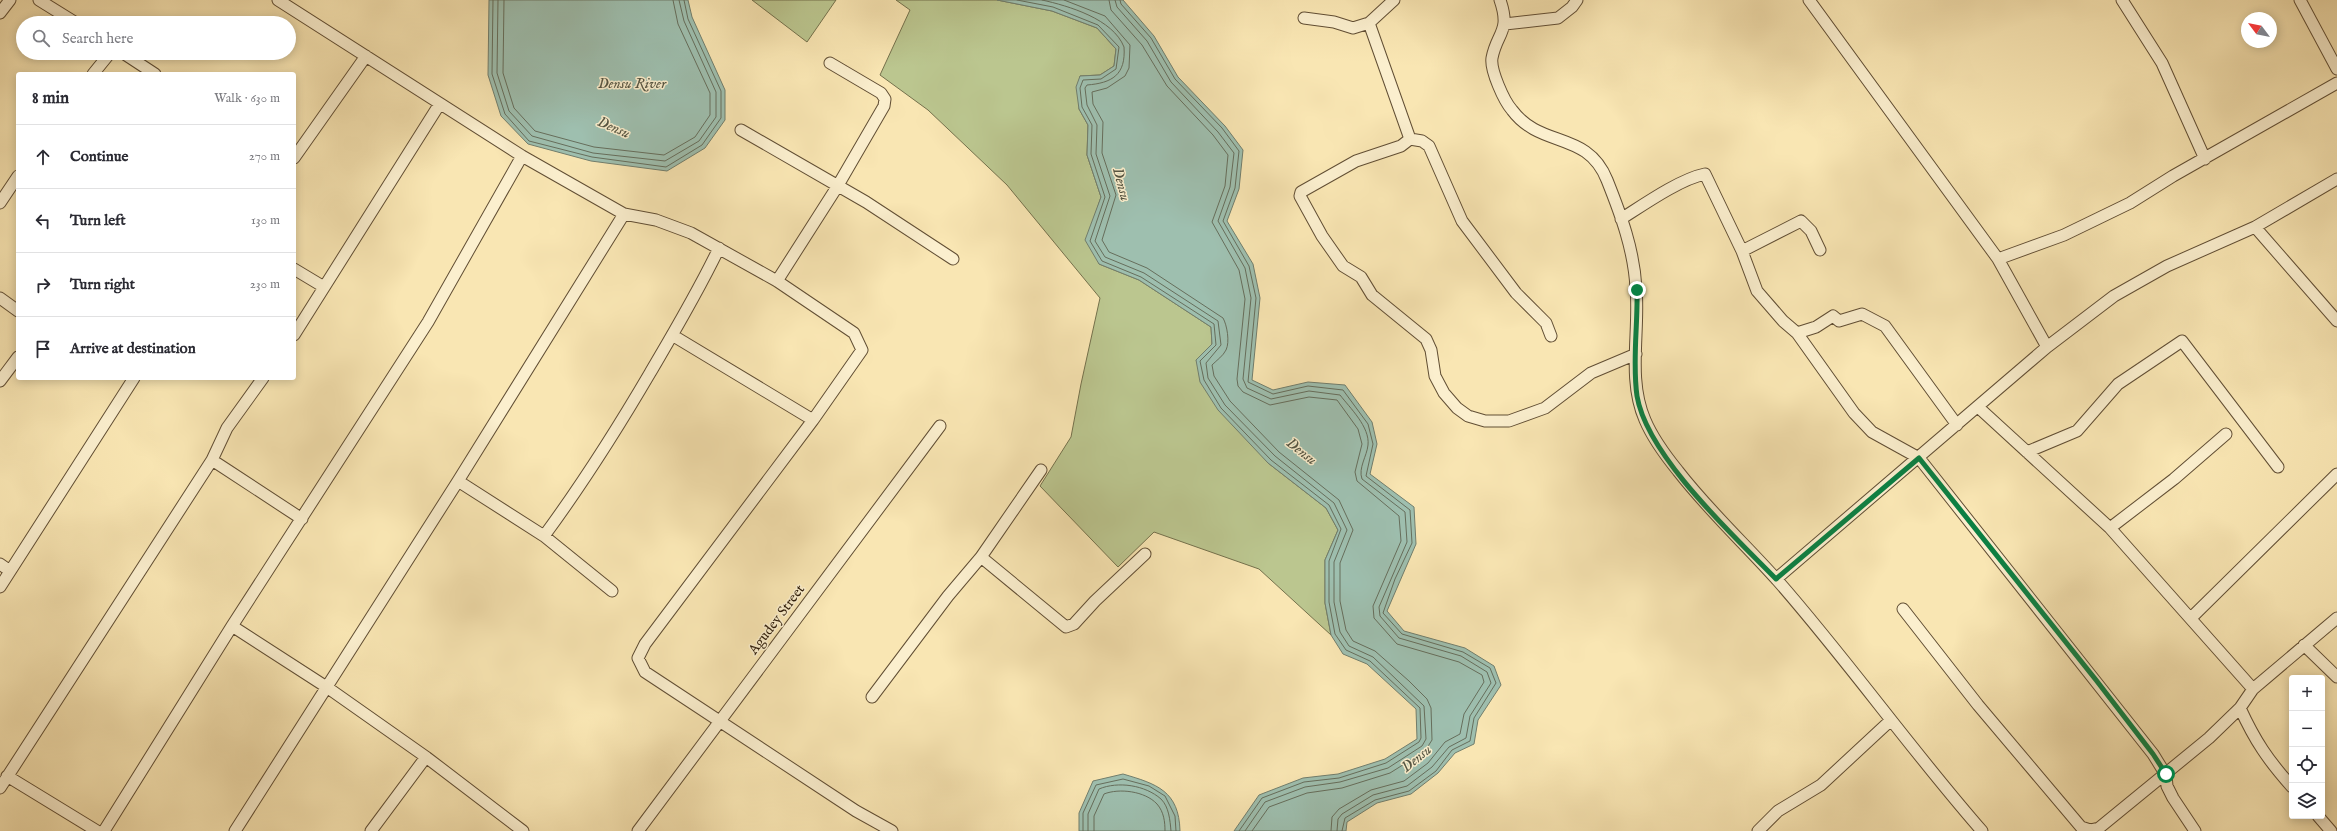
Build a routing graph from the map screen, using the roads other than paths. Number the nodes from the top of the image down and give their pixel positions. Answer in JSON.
{"nodes":[{"id":1,"x":10,"y":0,"type":"edge"},
{"id":2,"x":39,"y":0,"type":"edge"},
{"id":3,"x":278,"y":0,"type":"edge"},
{"id":4,"x":1394,"y":0,"type":"edge"},
{"id":5,"x":1500,"y":0,"type":"edge"},
{"id":6,"x":1577,"y":0,"type":"edge"},
{"id":7,"x":1810,"y":0,"type":"edge"},
{"id":8,"x":2122,"y":0,"type":"edge"},
{"id":9,"x":2300,"y":0,"type":"edge"},
{"id":10,"x":0,"y":13,"type":"edge"},
{"id":11,"x":65,"y":16,"type":"edge"},
{"id":12,"x":1304,"y":18,"type":"dead end"},
{"id":13,"x":1369,"y":23,"type":"junction"},
{"id":14,"x":1505,"y":24,"type":"junction"},
{"id":15,"x":366,"y":56,"type":"junction"},
{"id":16,"x":104,"y":60,"type":"edge"},
{"id":17,"x":134,"y":60,"type":"edge"},
{"id":18,"x":830,"y":63,"type":"dead end"},
{"id":19,"x":2337,"y":68,"type":"edge"},
{"id":20,"x":95,"y":72,"type":"edge"},
{"id":21,"x":152,"y":72,"type":"edge"},
{"id":22,"x":2337,"y":83,"type":"edge"},
{"id":23,"x":439,"y":105,"type":"junction"},
{"id":24,"x":741,"y":130,"type":"dead end"},
{"id":25,"x":1410,"y":139,"type":"junction"},
{"id":26,"x":296,"y":154,"type":"edge"},
{"id":27,"x":522,"y":156,"type":"junction"},
{"id":28,"x":2205,"y":159,"type":"junction"},
{"id":29,"x":16,"y":179,"type":"edge"},
{"id":30,"x":2337,"y":179,"type":"edge"},
{"id":31,"x":837,"y":187,"type":"junction"},
{"id":32,"x":0,"y":202,"type":"edge"},
{"id":33,"x":624,"y":214,"type":"junction"},
{"id":34,"x":1621,"y":219,"type":"junction"},
{"id":35,"x":2255,"y":227,"type":"junction"},
{"id":36,"x":719,"y":248,"type":"junction"},
{"id":37,"x":1820,"y":250,"type":"dead end"},
{"id":38,"x":1742,"y":251,"type":"junction"},
{"id":39,"x":953,"y":259,"type":"dead end"},
{"id":40,"x":1998,"y":260,"type":"junction"},
{"id":41,"x":296,"y":270,"type":"edge"},
{"id":42,"x":777,"y":281,"type":"junction"},
{"id":43,"x":324,"y":287,"type":"junction"},
{"id":44,"x":0,"y":298,"type":"edge"},
{"id":45,"x":16,"y":309,"type":"edge"},
{"id":46,"x":2337,"y":320,"type":"edge"},
{"id":47,"x":296,"y":332,"type":"edge"},
{"id":48,"x":1797,"y":333,"type":"junction"},
{"id":49,"x":672,"y":335,"type":"junction"},
{"id":50,"x":1551,"y":336,"type":"dead end"},
{"id":51,"x":2047,"y":347,"type":"junction"},
{"id":52,"x":1636,"y":354,"type":"junction"},
{"id":53,"x":16,"y":360,"type":"edge"},
{"id":54,"x":133,"y":380,"type":"edge"},
{"id":55,"x":263,"y":380,"type":"edge"},
{"id":56,"x":0,"y":382,"type":"edge"},
{"id":57,"x":1978,"y":407,"type":"junction"},
{"id":58,"x":813,"y":420,"type":"junction"},
{"id":59,"x":1957,"y":425,"type":"junction"},
{"id":60,"x":940,"y":426,"type":"dead end"},
{"id":61,"x":2226,"y":434,"type":"dead end"},
{"id":62,"x":2026,"y":452,"type":"junction"},
{"id":63,"x":1919,"y":458,"type":"junction"},
{"id":64,"x":212,"y":460,"type":"junction"},
{"id":65,"x":2278,"y":467,"type":"dead end"},
{"id":66,"x":1041,"y":470,"type":"dead end"},
{"id":67,"x":2337,"y":474,"type":"edge"},
{"id":68,"x":458,"y":482,"type":"junction"},
{"id":69,"x":302,"y":519,"type":"junction"},
{"id":70,"x":2110,"y":528,"type":"junction"},
{"id":71,"x":544,"y":536,"type":"junction"},
{"id":72,"x":1146,"y":554,"type":"dead end"},
{"id":73,"x":981,"y":557,"type":"junction"},
{"id":74,"x":0,"y":564,"type":"edge"},
{"id":75,"x":10,"y":571,"type":"junction"},
{"id":76,"x":1776,"y":579,"type":"junction"},
{"id":77,"x":0,"y":587,"type":"edge"},
{"id":78,"x":612,"y":591,"type":"dead end"},
{"id":79,"x":1902,"y":609,"type":"dead end"},
{"id":80,"x":2191,"y":618,"type":"junction"},
{"id":81,"x":2337,"y":618,"type":"edge"},
{"id":82,"x":232,"y":626,"type":"junction"},
{"id":83,"x":2304,"y":645,"type":"junction"},
{"id":84,"x":2337,"y":677,"type":"edge"},
{"id":85,"x":328,"y":688,"type":"junction"},
{"id":86,"x":2253,"y":689,"type":"junction"},
{"id":87,"x":872,"y":697,"type":"dead end"},
{"id":88,"x":2240,"y":708,"type":"junction"},
{"id":89,"x":1891,"y":720,"type":"junction"},
{"id":90,"x":718,"y":721,"type":"junction"},
{"id":91,"x":426,"y":757,"type":"junction"},
{"id":92,"x":2166,"y":774,"type":"junction"},
{"id":93,"x":7,"y":776,"type":"junction"},
{"id":94,"x":2289,"y":784,"type":"edge"},
{"id":95,"x":0,"y":788,"type":"edge"},
{"id":96,"x":2321,"y":819,"type":"edge"},
{"id":97,"x":97,"y":831,"type":"edge"},
{"id":98,"x":104,"y":831,"type":"edge"},
{"id":99,"x":235,"y":831,"type":"edge"},
{"id":100,"x":371,"y":831,"type":"edge"},
{"id":101,"x":523,"y":831,"type":"edge"},
{"id":102,"x":638,"y":831,"type":"edge"},
{"id":103,"x":892,"y":831,"type":"edge"},
{"id":104,"x":1758,"y":831,"type":"edge"},
{"id":105,"x":1982,"y":831,"type":"edge"},
{"id":106,"x":2195,"y":831,"type":"edge"},
{"id":107,"x":2331,"y":831,"type":"edge"}],
"edges":[{"from":1,"to":10,"type":"street"},
{"from":2,"to":11,"type":"street"},
{"from":3,"to":15,"type":"street"},
{"from":4,"to":13,"type":"street"},
{"from":5,"to":14,"type":"street"},
{"from":6,"to":14,"type":"street"},
{"from":7,"to":40,"type":"street"},
{"from":8,"to":28,"type":"street"},
{"from":9,"to":19,"type":"street"},
{"from":12,"to":13,"type":"street"},
{"from":13,"to":25,"type":"street"},
{"from":14,"to":34,"type":"street"},
{"from":15,"to":23,"type":"street"},
{"from":15,"to":26,"type":"street"},
{"from":16,"to":20,"type":"street"},
{"from":17,"to":21,"type":"street"},
{"from":18,"to":31,"type":"street"},
{"from":22,"to":28,"type":"street"},
{"from":23,"to":27,"type":"street"},
{"from":23,"to":43,"type":"street"},
{"from":24,"to":31,"type":"street"},
{"from":25,"to":50,"type":"street"},
{"from":25,"to":52,"type":"street"},
{"from":27,"to":33,"type":"street"},
{"from":27,"to":69,"type":"street"},
{"from":28,"to":40,"type":"street"},
{"from":29,"to":32,"type":"street"},
{"from":30,"to":35,"type":"street"},
{"from":31,"to":39,"type":"street"},
{"from":31,"to":42,"type":"street"},
{"from":33,"to":36,"type":"street"},
{"from":33,"to":68,"type":"street"},
{"from":34,"to":38,"type":"street"},
{"from":34,"to":52,"type":"street"},
{"from":35,"to":46,"type":"street"},
{"from":35,"to":51,"type":"street"},
{"from":36,"to":42,"type":"street"},
{"from":36,"to":49,"type":"street"},
{"from":37,"to":38,"type":"street"},
{"from":38,"to":48,"type":"street"},
{"from":40,"to":51,"type":"street"},
{"from":41,"to":43,"type":"street"},
{"from":42,"to":58,"type":"street"},
{"from":43,"to":47,"type":"street"},
{"from":44,"to":45,"type":"street"},
{"from":48,"to":59,"type":"street"},
{"from":48,"to":63,"type":"street"},
{"from":49,"to":58,"type":"street"},
{"from":49,"to":71,"type":"street"},
{"from":51,"to":57,"type":"street"},
{"from":52,"to":76,"type":"street"},
{"from":53,"to":56,"type":"street"},
{"from":54,"to":75,"type":"street"},
{"from":55,"to":64,"type":"street"},
{"from":57,"to":59,"type":"street"},
{"from":57,"to":62,"type":"street"},
{"from":58,"to":90,"type":"street"},
{"from":59,"to":63,"type":"street"},
{"from":60,"to":90,"type":"street","name":"Agudey Street"},
{"from":61,"to":70,"type":"street"},
{"from":62,"to":65,"type":"street"},
{"from":62,"to":70,"type":"street"},
{"from":63,"to":76,"type":"street"},
{"from":63,"to":92,"type":"street"},
{"from":64,"to":69,"type":"street"},
{"from":64,"to":93,"type":"street"},
{"from":66,"to":73,"type":"street"},
{"from":67,"to":80,"type":"street"},
{"from":68,"to":71,"type":"street"},
{"from":68,"to":85,"type":"street"},
{"from":69,"to":82,"type":"street"},
{"from":70,"to":80,"type":"street"},
{"from":71,"to":78,"type":"street"},
{"from":72,"to":73,"type":"street"},
{"from":73,"to":87,"type":"street"},
{"from":74,"to":75,"type":"street"},
{"from":75,"to":77,"type":"street"},
{"from":76,"to":89,"type":"street"},
{"from":79,"to":92,"type":"street"},
{"from":80,"to":86,"type":"street"},
{"from":81,"to":83,"type":"street"},
{"from":82,"to":85,"type":"street"},
{"from":82,"to":98,"type":"street"},
{"from":83,"to":84,"type":"street"},
{"from":83,"to":86,"type":"street"},
{"from":85,"to":91,"type":"street"},
{"from":85,"to":99,"type":"street"},
{"from":86,"to":88,"type":"street"},
{"from":88,"to":92,"type":"street"},
{"from":88,"to":94,"type":"street"},
{"from":89,"to":104,"type":"street"},
{"from":89,"to":105,"type":"street"},
{"from":90,"to":102,"type":"street","name":"Agudey Street"},
{"from":90,"to":103,"type":"street"},
{"from":91,"to":100,"type":"street"},
{"from":91,"to":101,"type":"street"},
{"from":92,"to":106,"type":"street"},
{"from":93,"to":95,"type":"street"},
{"from":93,"to":97,"type":"street"},
{"from":96,"to":107,"type":"street"}]}
